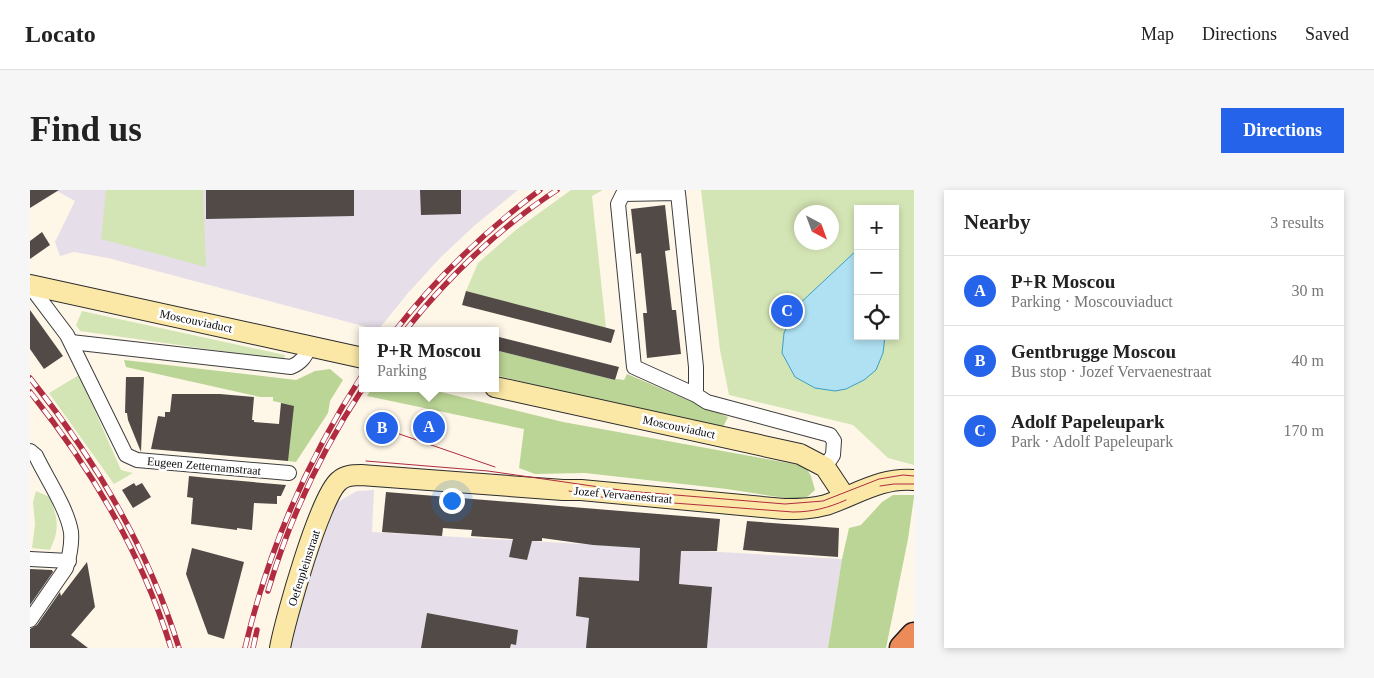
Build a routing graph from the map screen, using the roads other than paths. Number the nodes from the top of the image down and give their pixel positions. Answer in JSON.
{"nodes":[{"id":1,"x":30,"y":286,"type":"edge"},
{"id":2,"x":71,"y":342,"type":"junction"},
{"id":3,"x":310,"y":346,"type":"junction"},
{"id":4,"x":359,"y":357,"type":"edge"},
{"id":5,"x":499,"y":388,"type":"edge"},
{"id":6,"x":696,"y":395,"type":"junction"},
{"id":7,"x":30,"y":450,"type":"edge"},
{"id":8,"x":825,"y":467,"type":"junction"},
{"id":9,"x":289,"y":473,"type":"dead end"},
{"id":10,"x":914,"y":480,"type":"edge"},
{"id":11,"x":333,"y":489,"type":"joint"},
{"id":12,"x":846,"y":497,"type":"junction"},
{"id":13,"x":30,"y":559,"type":"edge"},
{"id":14,"x":69,"y":560,"type":"junction"},
{"id":15,"x":30,"y":620,"type":"edge"},
{"id":16,"x":914,"y":636,"type":"edge"},
{"id":17,"x":280,"y":648,"type":"edge"},
{"id":18,"x":903,"y":648,"type":"edge"}],
"edges":[{"from":1,"to":2,"type":"street","name":"Eugeen Zetternamstraat"},
{"from":1,"to":3,"type":"street","name":"Moscouviaduct"},
{"from":2,"to":3,"type":"street"},
{"from":2,"to":9,"type":"street","name":"Eugeen Zetternamstraat"},
{"from":3,"to":4,"type":"street","name":"Moscouviaduct"},
{"from":5,"to":8,"type":"street","name":"Moscouviaduct"},
{"from":6,"to":6,"type":"street"},
{"from":6,"to":8,"type":"street"},
{"from":7,"to":14,"type":"street"},
{"from":8,"to":12,"type":"street","name":"Moscouviaduct"},
{"from":10,"to":12,"type":"street","name":"Jozef Vervaenestraat"},
{"from":11,"to":12,"type":"street","name":"Jozef Vervaenestraat"},
{"from":11,"to":17,"type":"street","name":"Oefenpleinstraat"},
{"from":13,"to":14,"type":"street"},
{"from":14,"to":15,"type":"street"},
{"from":16,"to":18,"type":"highway"}]}
